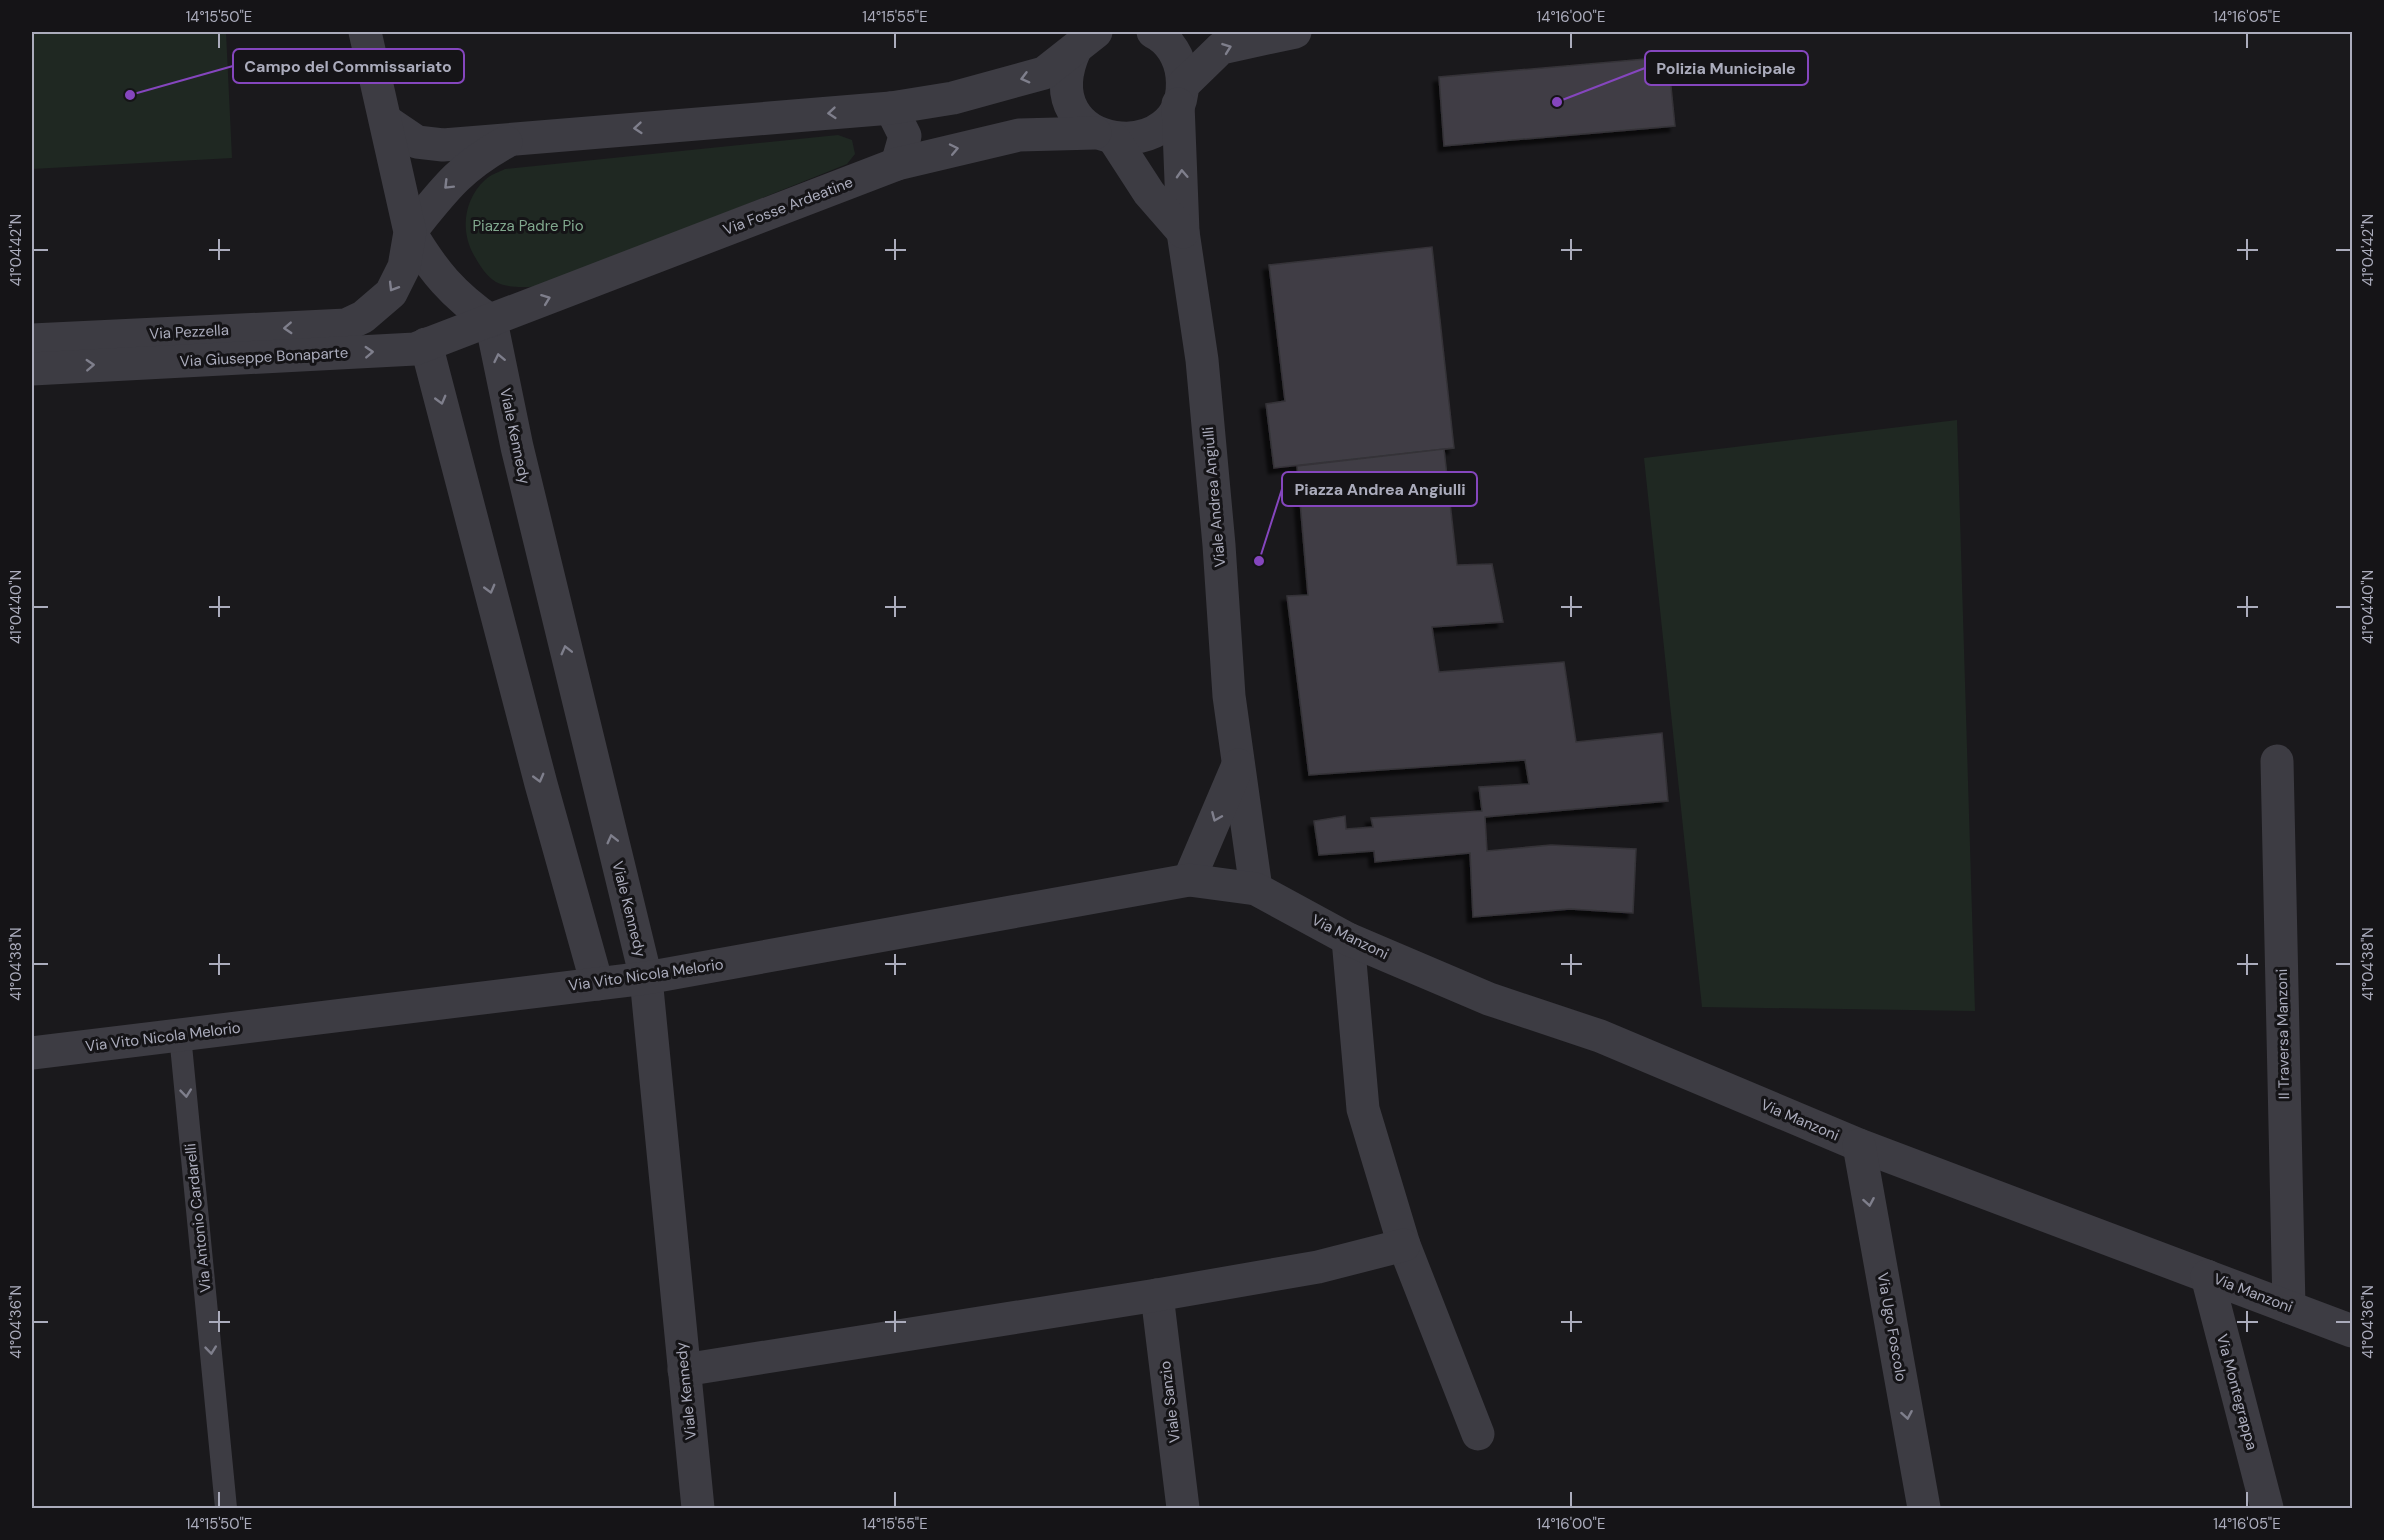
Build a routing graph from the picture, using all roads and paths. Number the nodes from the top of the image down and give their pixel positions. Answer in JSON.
{"nodes":[{"id":1,"x":365,"y":32,"type":"edge"},
{"id":2,"x":1153,"y":32,"type":"edge"},
{"id":3,"x":1295,"y":32,"type":"edge"},
{"id":4,"x":1085,"y":41,"type":"edge"},
{"id":5,"x":1181,"y":95,"type":"junction"},
{"id":6,"x":891,"y":108,"type":"junction"},
{"id":7,"x":386,"y":121,"type":"junction"},
{"id":8,"x":1105,"y":136,"type":"junction"},
{"id":9,"x":512,"y":138,"type":"junction"},
{"id":10,"x":897,"y":164,"type":"junction"},
{"id":11,"x":410,"y":232,"type":"junction"},
{"id":12,"x":1183,"y":232,"type":"junction"},
{"id":13,"x":491,"y":321,"type":"junction"},
{"id":14,"x":32,"y":340,"type":"edge"},
{"id":15,"x":426,"y":344,"type":"junction"},
{"id":16,"x":32,"y":369,"type":"edge"},
{"id":17,"x":2277,"y":760,"type":"dead end"},
{"id":18,"x":1239,"y":763,"type":"junction"},
{"id":19,"x":1190,"y":880,"type":"junction"},
{"id":20,"x":1256,"y":888,"type":"junction"},
{"id":21,"x":1348,"y":939,"type":"junction"},
{"id":22,"x":646,"y":978,"type":"junction"},
{"id":23,"x":597,"y":984,"type":"junction"},
{"id":24,"x":180,"y":1035,"type":"junction"},
{"id":25,"x":32,"y":1053,"type":"edge"},
{"id":26,"x":1859,"y":1144,"type":"junction"},
{"id":27,"x":1404,"y":1245,"type":"junction"},
{"id":28,"x":2207,"y":1276,"type":"junction"},
{"id":29,"x":1157,"y":1295,"type":"junction"},
{"id":30,"x":2289,"y":1307,"type":"junction"},
{"id":31,"x":2352,"y":1331,"type":"edge"},
{"id":32,"x":684,"y":1370,"type":"junction"},
{"id":33,"x":1478,"y":1434,"type":"dead end"},
{"id":34,"x":226,"y":1509,"type":"edge"},
{"id":35,"x":698,"y":1509,"type":"edge"},
{"id":36,"x":1184,"y":1509,"type":"edge"},
{"id":37,"x":1924,"y":1509,"type":"edge"},
{"id":38,"x":2267,"y":1509,"type":"edge"}],
"edges":[{"from":1,"to":7,"type":"street"},
{"from":2,"to":5,"type":"street"},
{"from":5,"to":3,"type":"street","name":"Via Fosse Ardeatine","one_way":true},
{"from":4,"to":6,"type":"street","one_way":true},
{"from":4,"to":8,"type":"street"},
{"from":5,"to":8,"type":"street","name":"Via Fosse Ardeatine"},
{"from":12,"to":5,"type":"street","name":"Viale Andrea Angiulli","one_way":true},
{"from":6,"to":9,"type":"street","one_way":true},
{"from":6,"to":10,"type":"street"},
{"from":7,"to":9,"type":"street"},
{"from":7,"to":11,"type":"street"},
{"from":10,"to":8,"type":"street","name":"Via Fosse Ardeatine","one_way":true},
{"from":8,"to":12,"type":"street"},
{"from":9,"to":11,"type":"street","one_way":true},
{"from":13,"to":10,"type":"street","name":"Via Fosse Ardeatine","one_way":true},
{"from":11,"to":13,"type":"street"},
{"from":11,"to":14,"type":"street","name":"Via Pezzella","one_way":true},
{"from":12,"to":18,"type":"street","name":"Viale Andrea Angiulli"},
{"from":13,"to":15,"type":"street","name":"Via Giuseppe Bonaparte"},
{"from":22,"to":13,"type":"street","name":"Viale Kennedy","one_way":true},
{"from":16,"to":15,"type":"street","name":"Via Giuseppe Bonaparte","one_way":true},
{"from":15,"to":23,"type":"street","one_way":true},
{"from":17,"to":30,"type":"street","name":"II Traversa Manzoni"},
{"from":18,"to":19,"type":"street","one_way":true},
{"from":18,"to":20,"type":"street","name":"Viale Andrea Angiulli"},
{"from":19,"to":20,"type":"street","name":"Via Vito Nicola Melorio"},
{"from":19,"to":22,"type":"street","name":"Via Vito Nicola Melorio"},
{"from":20,"to":21,"type":"street","name":"Via Manzoni"},
{"from":21,"to":26,"type":"street","name":"Via Manzoni"},
{"from":21,"to":27,"type":"street"},
{"from":22,"to":23,"type":"street","name":"Via Vito Nicola Melorio"},
{"from":22,"to":32,"type":"street","name":"Viale Kennedy"},
{"from":23,"to":24,"type":"street","name":"Via Vito Nicola Melorio"},
{"from":24,"to":25,"type":"street","name":"Via Vito Nicola Melorio"},
{"from":24,"to":34,"type":"lane","name":"Via Antonio Cardarelli","one_way":true},
{"from":26,"to":28,"type":"street","name":"Via Manzoni"},
{"from":26,"to":37,"type":"street","name":"Via Ugo Foscolo","one_way":true},
{"from":27,"to":29,"type":"street"},
{"from":27,"to":33,"type":"street"},
{"from":28,"to":30,"type":"street","name":"Via Manzoni"},
{"from":28,"to":38,"type":"street","name":"Via Montegrappa"},
{"from":29,"to":32,"type":"street"},
{"from":29,"to":36,"type":"street","name":"Viale Sanzio"},
{"from":30,"to":31,"type":"street","name":"Via Manzoni"},
{"from":32,"to":35,"type":"street","name":"Viale Kennedy"}]}
